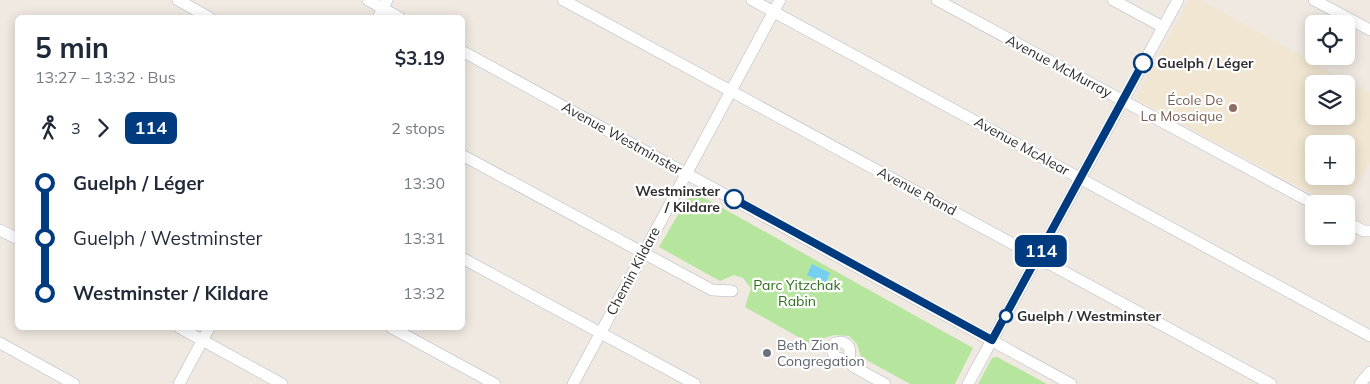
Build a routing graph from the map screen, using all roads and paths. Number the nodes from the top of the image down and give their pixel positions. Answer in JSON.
{"nodes":[{"id":1,"x":178,"y":0,"type":"edge"},
{"id":2,"x":368,"y":0,"type":"edge"},
{"id":3,"x":563,"y":0,"type":"edge"},
{"id":4,"x":752,"y":0,"type":"edge"},
{"id":5,"x":780,"y":0,"type":"edge"},
{"id":6,"x":937,"y":0,"type":"edge"},
{"id":7,"x":1113,"y":0,"type":"edge"},
{"id":8,"x":1178,"y":0,"type":"edge"},
{"id":9,"x":1314,"y":0,"type":"edge"},
{"id":10,"x":382,"y":9,"type":"edge"},
{"id":11,"x":774,"y":12,"type":"junction"},
{"id":12,"x":205,"y":15,"type":"edge"},
{"id":13,"x":394,"y":15,"type":"edge"},
{"id":14,"x":1163,"y":27,"type":"junction"},
{"id":15,"x":1370,"y":30,"type":"edge"},
{"id":16,"x":465,"y":54,"type":"edge"},
{"id":17,"x":731,"y":91,"type":"junction"},
{"id":18,"x":1123,"y":101,"type":"junction"},
{"id":19,"x":465,"y":157,"type":"edge"},
{"id":20,"x":686,"y":173,"type":"junction"},
{"id":21,"x":1081,"y":178,"type":"junction"},
{"id":22,"x":1305,"y":199,"type":"edge"},
{"id":23,"x":1355,"y":226,"type":"edge"},
{"id":24,"x":0,"y":230,"type":"edge"},
{"id":25,"x":1369,"y":231,"type":"edge"},
{"id":26,"x":15,"y":238,"type":"edge"},
{"id":27,"x":643,"y":253,"type":"junction"},
{"id":28,"x":1038,"y":256,"type":"junction"},
{"id":29,"x":465,"y":260,"type":"edge"},
{"id":30,"x":732,"y":291,"type":"dead end"},
{"id":31,"x":184,"y":330,"type":"edge"},
{"id":32,"x":208,"y":330,"type":"edge"},
{"id":33,"x":396,"y":330,"type":"edge"},
{"id":34,"x":601,"y":333,"type":"junction"},
{"id":35,"x":1370,"y":336,"type":"edge"},
{"id":36,"x":202,"y":340,"type":"junction"},
{"id":37,"x":992,"y":340,"type":"junction"},
{"id":38,"x":0,"y":343,"type":"edge"},
{"id":39,"x":849,"y":362,"type":"dead end"},
{"id":40,"x":1370,"y":372,"type":"edge"},
{"id":41,"x":74,"y":384,"type":"edge"},
{"id":42,"x":179,"y":384,"type":"edge"},
{"id":43,"x":282,"y":384,"type":"edge"},
{"id":44,"x":495,"y":384,"type":"edge"},
{"id":45,"x":573,"y":384,"type":"edge"},
{"id":46,"x":695,"y":384,"type":"edge"},
{"id":47,"x":885,"y":384,"type":"edge"},
{"id":48,"x":968,"y":384,"type":"edge"},
{"id":49,"x":1071,"y":384,"type":"edge"},
{"id":50,"x":1271,"y":384,"type":"edge"},
{"id":51,"x":1360,"y":384,"type":"edge"}],
"edges":[{"from":1,"to":12,"type":"street"},
{"from":2,"to":10,"type":"street"},
{"from":3,"to":17,"type":"street","name":"Avenue Rand"},
{"from":4,"to":11,"type":"street","name":"Avenue McAlear"},
{"from":5,"to":11,"type":"street","name":"Chemin Kildare"},
{"from":6,"to":18,"type":"street","name":"Avenue McMurray"},
{"from":7,"to":14,"type":"street"},
{"from":8,"to":14,"type":"street"},
{"from":9,"to":15,"type":"street"},
{"from":10,"to":13,"type":"street"},
{"from":11,"to":17,"type":"street","name":"Chemin Kildare"},
{"from":11,"to":21,"type":"street","name":"Avenue McAlear"},
{"from":14,"to":18,"type":"street"},
{"from":16,"to":20,"type":"street","name":"Avenue Westminster"},
{"from":17,"to":20,"type":"street","name":"Chemin Kildare"},
{"from":17,"to":28,"type":"street","name":"Avenue Rand"},
{"from":18,"to":21,"type":"street"},
{"from":18,"to":22,"type":"street","name":"Avenue McMurray"},
{"from":19,"to":27,"type":"street"},
{"from":20,"to":27,"type":"street","name":"Chemin Kildare"},
{"from":20,"to":37,"type":"street","name":"Avenue Westminster"},
{"from":21,"to":28,"type":"street"},
{"from":21,"to":35,"type":"street","name":"Avenue McAlear"},
{"from":23,"to":25,"type":"street"},
{"from":24,"to":26,"type":"street"},
{"from":27,"to":30,"type":"street"},
{"from":27,"to":34,"type":"street","name":"Chemin Kildare"},
{"from":28,"to":37,"type":"street"},
{"from":28,"to":50,"type":"street","name":"Avenue Rand"},
{"from":29,"to":34,"type":"street"},
{"from":31,"to":36,"type":"street"},
{"from":32,"to":36,"type":"street"},
{"from":33,"to":44,"type":"street"},
{"from":34,"to":45,"type":"street","name":"Chemin Kildare"},
{"from":34,"to":46,"type":"street"},
{"from":36,"to":42,"type":"street"},
{"from":36,"to":43,"type":"street"},
{"from":37,"to":48,"type":"street"},
{"from":37,"to":49,"type":"street","name":"Avenue Westminster"},
{"from":38,"to":41,"type":"street"},
{"from":39,"to":47,"type":"street"},
{"from":40,"to":51,"type":"street"}]}
